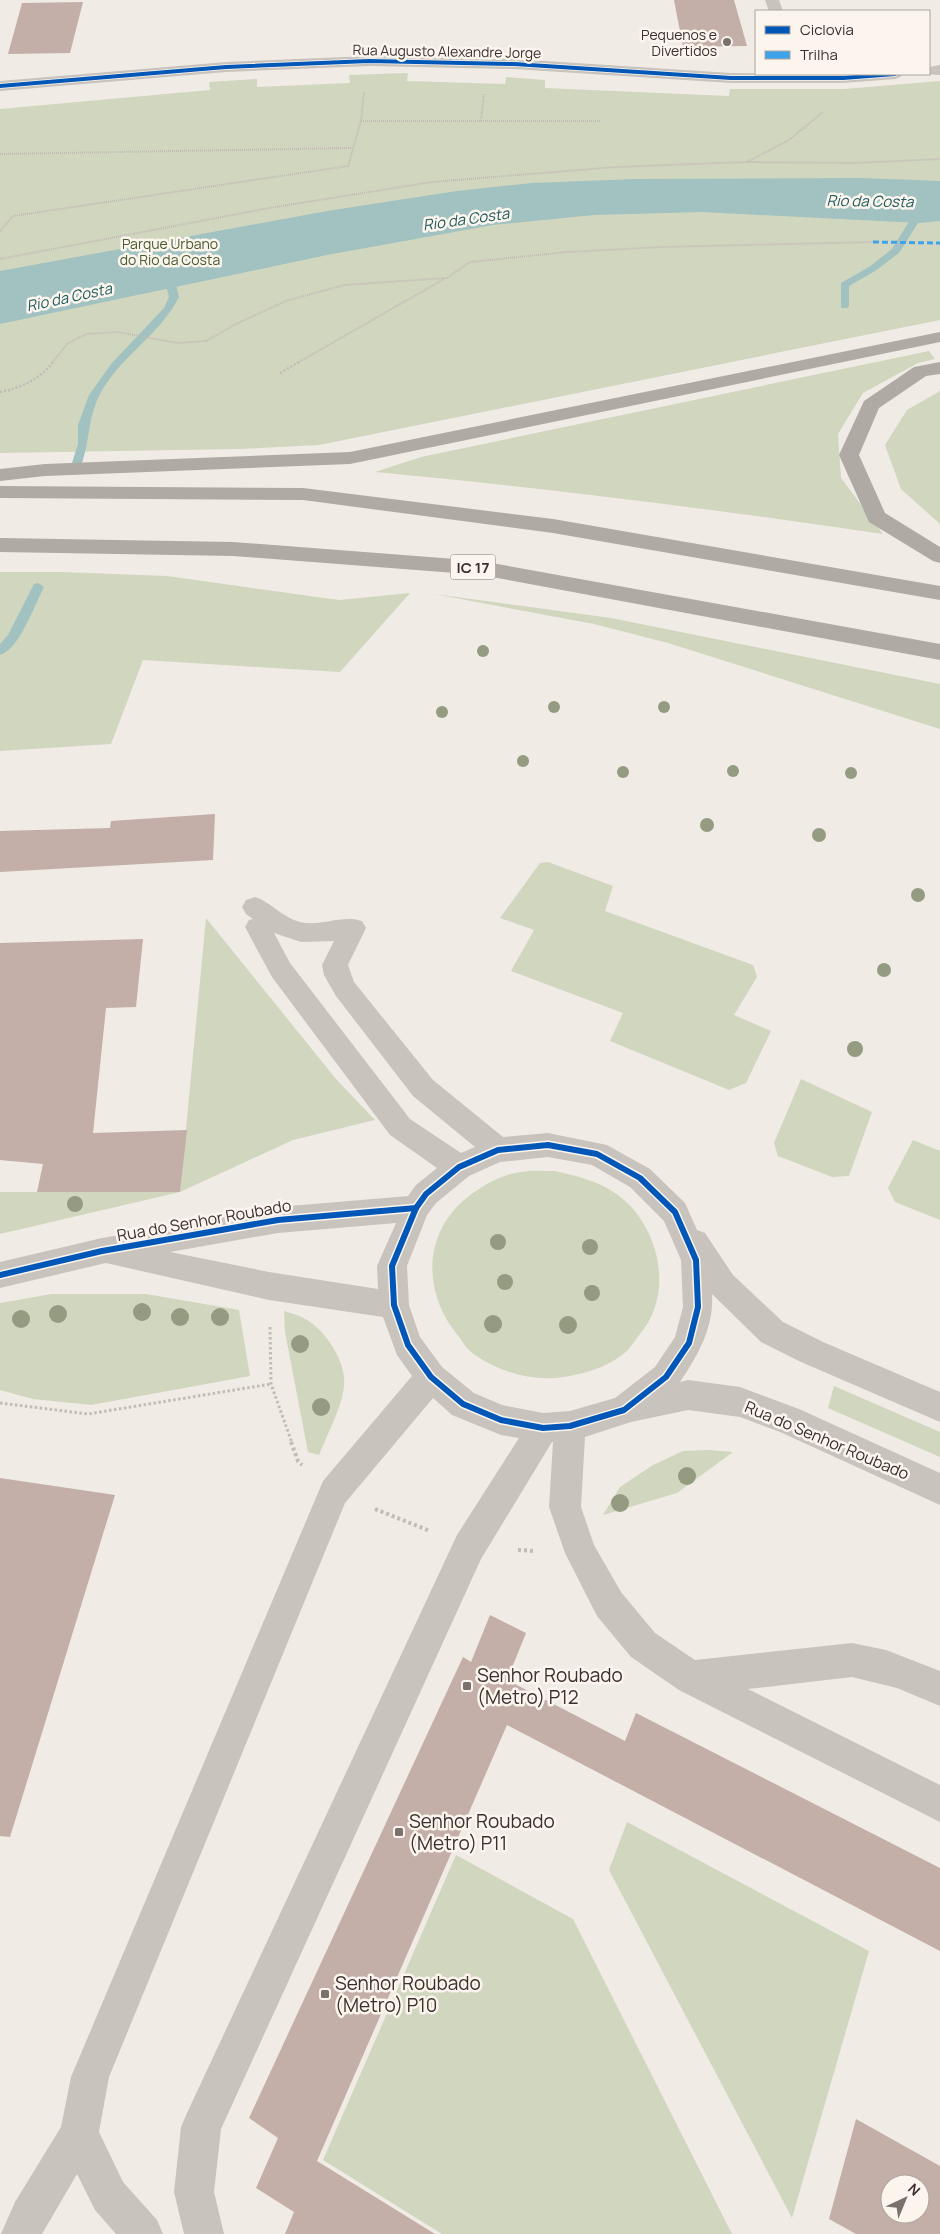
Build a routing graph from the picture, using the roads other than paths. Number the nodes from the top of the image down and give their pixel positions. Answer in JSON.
{"nodes":[{"id":1,"x":881,"y":75,"type":"edge"},
{"id":2,"x":794,"y":76,"type":"edge"},
{"id":3,"x":0,"y":86,"type":"edge"},
{"id":4,"x":940,"y":337,"type":"edge"},
{"id":5,"x":940,"y":368,"type":"edge"},
{"id":6,"x":0,"y":474,"type":"edge"},
{"id":7,"x":0,"y":492,"type":"edge"},
{"id":8,"x":0,"y":545,"type":"edge"},
{"id":9,"x":940,"y":556,"type":"edge"},
{"id":10,"x":940,"y":593,"type":"edge"},
{"id":11,"x":940,"y":652,"type":"edge"},
{"id":12,"x":498,"y":1150,"type":"junction"},
{"id":13,"x":459,"y":1167,"type":"junction"},
{"id":14,"x":416,"y":1208,"type":"junction"},
{"id":15,"x":675,"y":1212,"type":"junction"},
{"id":16,"x":102,"y":1252,"type":"junction"},
{"id":17,"x":0,"y":1275,"type":"edge"},
{"id":18,"x":394,"y":1305,"type":"junction"},
{"id":19,"x":431,"y":1377,"type":"junction"},
{"id":20,"x":940,"y":1407,"type":"edge"},
{"id":21,"x":624,"y":1410,"type":"junction"},
{"id":22,"x":557,"y":1427,"type":"junction"},
{"id":23,"x":940,"y":1489,"type":"edge"},
{"id":24,"x":691,"y":1678,"type":"junction"},
{"id":25,"x":940,"y":1689,"type":"edge"},
{"id":26,"x":940,"y":1804,"type":"edge"},
{"id":27,"x":79,"y":2134,"type":"junction"},
{"id":28,"x":21,"y":2234,"type":"edge"},
{"id":29,"x":143,"y":2234,"type":"edge"},
{"id":30,"x":204,"y":2234,"type":"edge"}],
"edges":[{"from":1,"to":2,"type":"street","name":"Rua Augusto Alexandre Jorge"},
{"from":2,"to":3,"type":"street","name":"Rua Augusto Alexandre Jorge"},
{"from":4,"to":6,"type":"highway"},
{"from":5,"to":9,"type":"highway"},
{"from":7,"to":10,"type":"highway"},
{"from":8,"to":11,"type":"highway","number":"IC 17"},
{"from":12,"to":13,"type":"street"},
{"from":12,"to":13,"type":"street"},
{"from":12,"to":15,"type":"street"},
{"from":13,"to":14,"type":"street"},
{"from":14,"to":16,"type":"street","name":"Rua do Senhor Roubado"},
{"from":14,"to":18,"type":"street"},
{"from":15,"to":20,"type":"street"},
{"from":15,"to":21,"type":"street"},
{"from":16,"to":17,"type":"street","name":"Rua do Senhor Roubado"},
{"from":16,"to":18,"type":"street","name":"Rua do Senhor Roubado"},
{"from":18,"to":19,"type":"street"},
{"from":19,"to":22,"type":"street"},
{"from":19,"to":27,"type":"street"},
{"from":21,"to":22,"type":"street","name":"Rua do Senhor Roubado"},
{"from":21,"to":23,"type":"street","name":"Rua do Senhor Roubado"},
{"from":22,"to":24,"type":"street"},
{"from":22,"to":30,"type":"street"},
{"from":24,"to":25,"type":"street"},
{"from":24,"to":26,"type":"street"},
{"from":27,"to":28,"type":"street"},
{"from":27,"to":29,"type":"street"}]}
